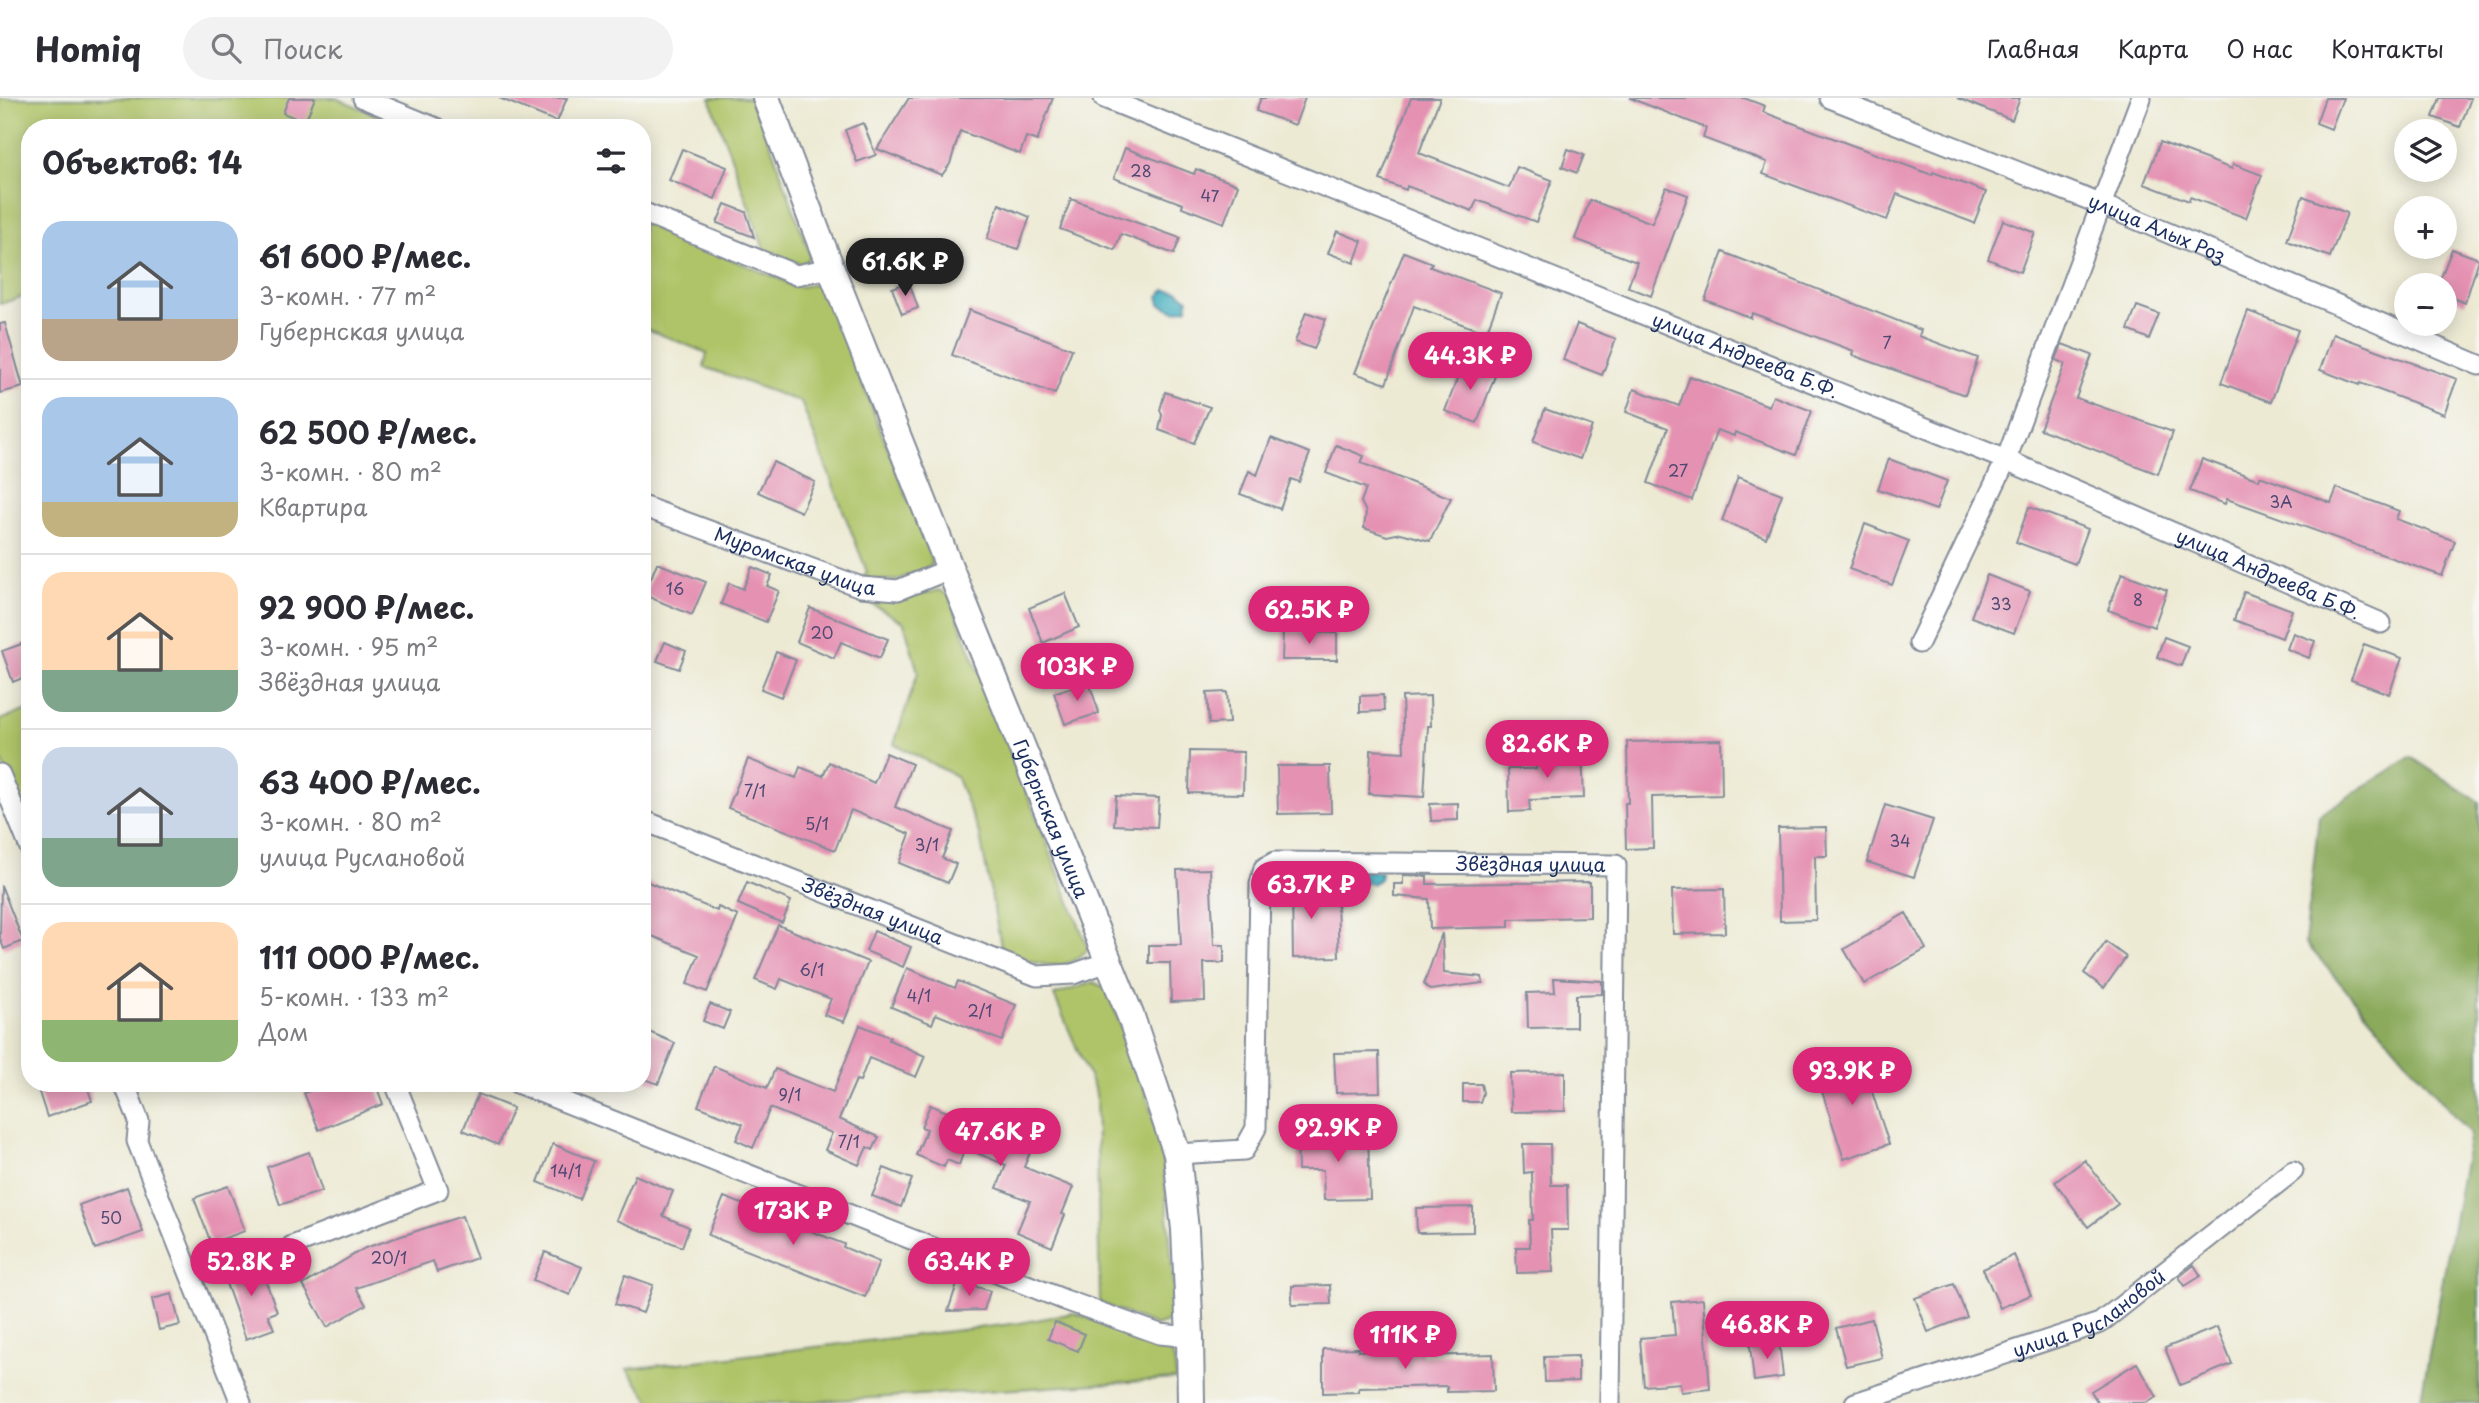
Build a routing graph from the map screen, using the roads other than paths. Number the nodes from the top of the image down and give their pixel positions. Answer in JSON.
{"nodes":[{"id":1,"x":363,"y":98,"type":"edge"},
{"id":2,"x":766,"y":98,"type":"edge"},
{"id":3,"x":1104,"y":98,"type":"edge"},
{"id":4,"x":1830,"y":98,"type":"edge"},
{"id":5,"x":2141,"y":98,"type":"edge"},
{"id":6,"x":414,"y":119,"type":"edge"},
{"id":7,"x":2100,"y":204,"type":"junction"},
{"id":8,"x":651,"y":216,"type":"edge"},
{"id":9,"x":831,"y":268,"type":"junction"},
{"id":10,"x":2479,"y":365,"type":"edge"},
{"id":11,"x":2006,"y":460,"type":"junction"},
{"id":12,"x":651,"y":509,"type":"edge"},
{"id":13,"x":950,"y":569,"type":"junction"},
{"id":14,"x":2381,"y":623,"type":"dead end"},
{"id":15,"x":1919,"y":643,"type":"dead end"},
{"id":16,"x":0,"y":774,"type":"edge"},
{"id":17,"x":651,"y":824,"type":"edge"},
{"id":18,"x":21,"y":826,"type":"edge"},
{"id":19,"x":1108,"y":962,"type":"junction"},
{"id":20,"x":128,"y":1092,"type":"edge"},
{"id":21,"x":399,"y":1092,"type":"edge"},
{"id":22,"x":540,"y":1092,"type":"edge"},
{"id":23,"x":1177,"y":1154,"type":"junction"},
{"id":24,"x":2293,"y":1171,"type":"dead end"},
{"id":25,"x":292,"y":1246,"type":"dead end"},
{"id":26,"x":1191,"y":1337,"type":"junction"},
{"id":27,"x":242,"y":1403,"type":"edge"},
{"id":28,"x":1191,"y":1403,"type":"edge"},
{"id":29,"x":1610,"y":1403,"type":"edge"},
{"id":30,"x":1855,"y":1403,"type":"edge"}],
"edges":[{"from":1,"to":6,"type":"street"},
{"from":2,"to":9,"type":"street","name":"Губернская улица"},
{"from":3,"to":11,"type":"street","name":"улица Андреева Б.Ф."},
{"from":4,"to":7,"type":"street","name":"улица Алых Роз"},
{"from":5,"to":7,"type":"street"},
{"from":7,"to":10,"type":"street","name":"улица Алых Роз"},
{"from":7,"to":11,"type":"street"},
{"from":8,"to":9,"type":"street"},
{"from":9,"to":13,"type":"street","name":"Губернская улица"},
{"from":11,"to":14,"type":"street","name":"улица Андреева Б.Ф."},
{"from":11,"to":15,"type":"street"},
{"from":12,"to":13,"type":"street","name":"Муромская улица"},
{"from":13,"to":19,"type":"street","name":"Губернская улица"},
{"from":16,"to":18,"type":"street"},
{"from":17,"to":19,"type":"street","name":"Звёздная улица"},
{"from":19,"to":23,"type":"street","name":"Губернская улица"},
{"from":20,"to":27,"type":"street"},
{"from":21,"to":25,"type":"street"},
{"from":22,"to":26,"type":"street"},
{"from":23,"to":26,"type":"street","name":"Губернская улица"},
{"from":23,"to":29,"type":"street","name":"Звёздная улица"},
{"from":24,"to":30,"type":"street","name":"улица Руслановой"},
{"from":26,"to":28,"type":"street","name":"Губернская улица"}]}
